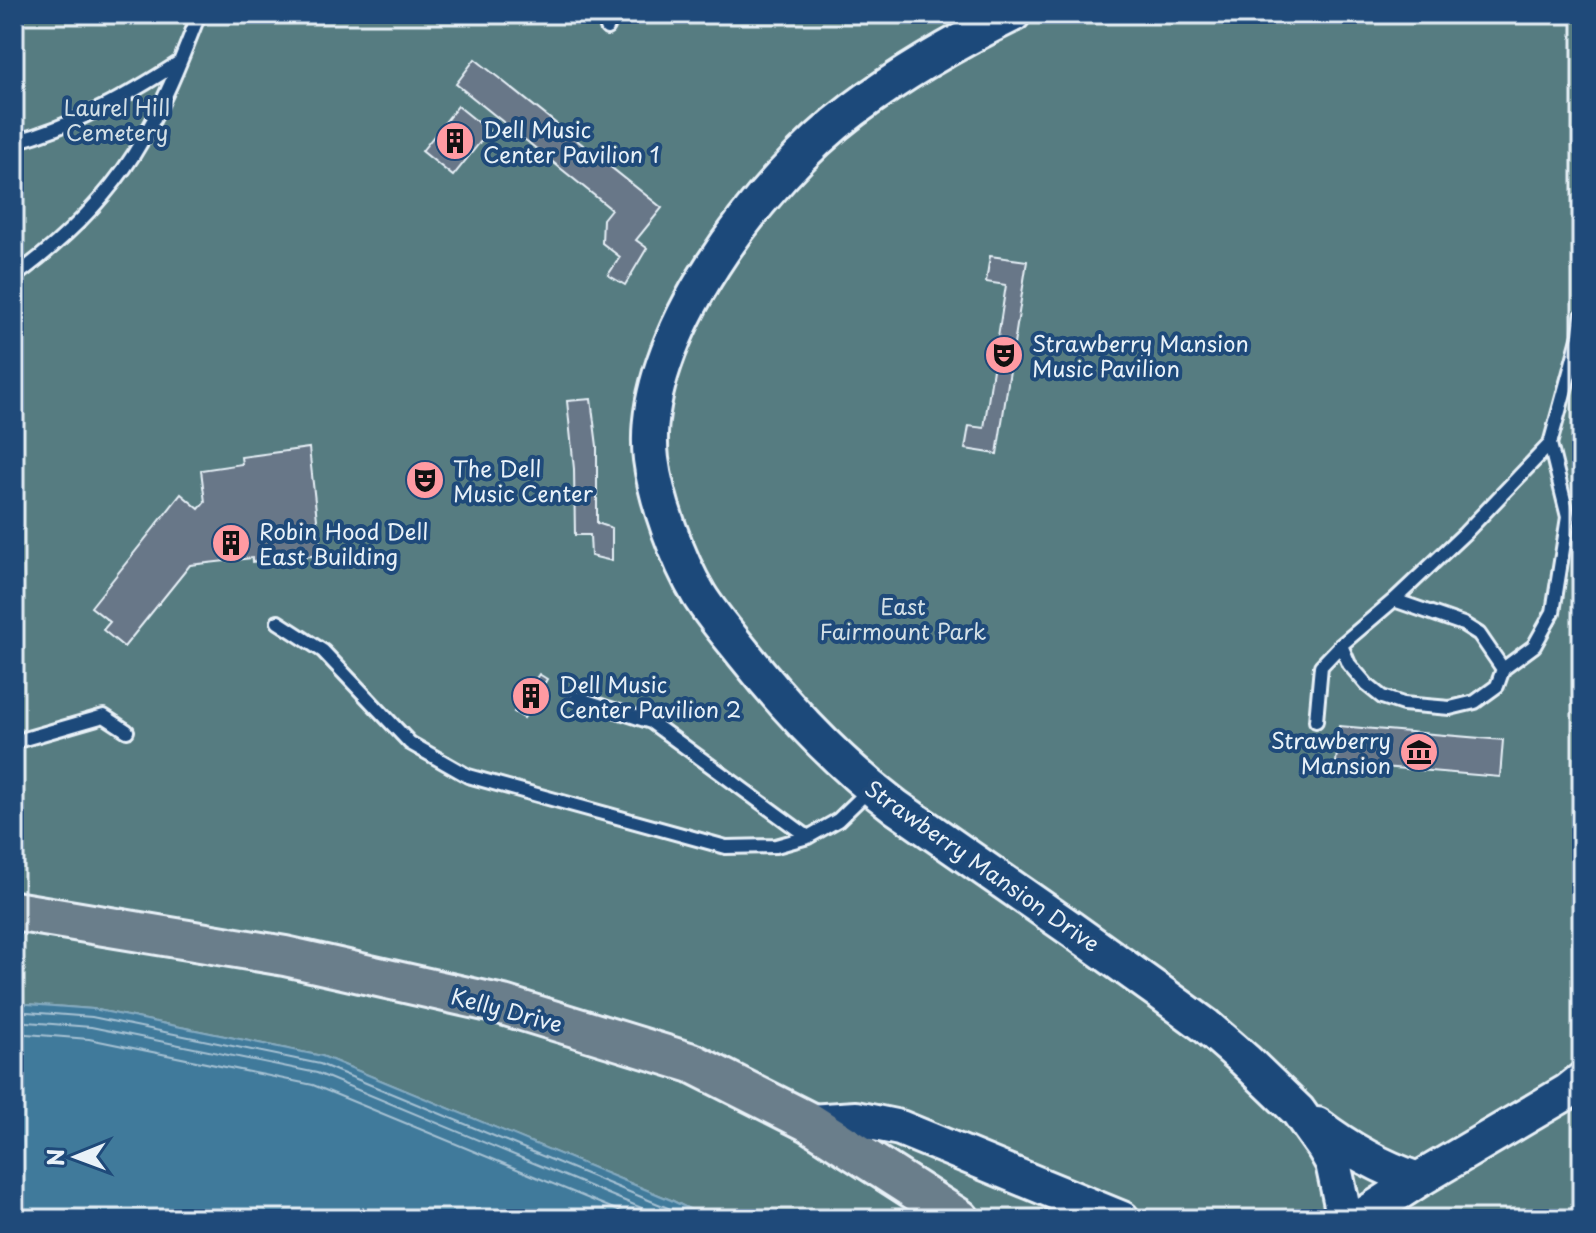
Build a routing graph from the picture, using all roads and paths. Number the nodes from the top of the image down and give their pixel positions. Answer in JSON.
{"nodes":[{"id":1,"x":199,"y":14,"type":"edge"},
{"id":2,"x":615,"y":14,"type":"edge"},
{"id":3,"x":1013,"y":14,"type":"edge"},
{"id":4,"x":607,"y":28,"type":"dead end"},
{"id":5,"x":178,"y":63,"type":"junction"},
{"id":6,"x":14,"y":142,"type":"edge"},
{"id":7,"x":14,"y":277,"type":"edge"},
{"id":8,"x":1582,"y":316,"type":"edge"},
{"id":9,"x":1550,"y":444,"type":"junction"},
{"id":10,"x":1394,"y":600,"type":"junction"},
{"id":11,"x":278,"y":622,"type":"dead end"},
{"id":12,"x":1341,"y":645,"type":"junction"},
{"id":13,"x":1503,"y":669,"type":"junction"},
{"id":14,"x":577,"y":698,"type":"dead end"},
{"id":15,"x":1316,"y":721,"type":"dead end"},
{"id":16,"x":127,"y":731,"type":"dead end"},
{"id":17,"x":14,"y":742,"type":"edge"},
{"id":18,"x":871,"y":788,"type":"junction"},
{"id":19,"x":808,"y":837,"type":"junction"},
{"id":20,"x":14,"y":911,"type":"edge"},
{"id":21,"x":1582,"y":1080,"type":"edge"},
{"id":22,"x":1298,"y":1111,"type":"junction"},
{"id":23,"x":809,"y":1122,"type":"junction"},
{"id":24,"x":1418,"y":1180,"type":"junction"},
{"id":25,"x":960,"y":1219,"type":"edge"},
{"id":26,"x":1122,"y":1219,"type":"edge"},
{"id":27,"x":1345,"y":1219,"type":"edge"},
{"id":28,"x":1358,"y":1219,"type":"edge"}],
"edges":[{"from":1,"to":5,"type":"lane"},
{"from":2,"to":4,"type":"lane"},
{"from":3,"to":18,"type":"main road","name":"Strawberry Mansion Drive"},
{"from":5,"to":6,"type":"lane"},
{"from":5,"to":7,"type":"lane"},
{"from":8,"to":9,"type":"lane"},
{"from":9,"to":10,"type":"lane"},
{"from":9,"to":13,"type":"lane"},
{"from":10,"to":12,"type":"lane"},
{"from":10,"to":13,"type":"lane"},
{"from":11,"to":19,"type":"lane"},
{"from":12,"to":13,"type":"lane"},
{"from":12,"to":15,"type":"lane"},
{"from":14,"to":19,"type":"lane"},
{"from":16,"to":17,"type":"lane"},
{"from":18,"to":19,"type":"lane"},
{"from":18,"to":22,"type":"main road","name":"Strawberry Mansion Drive"},
{"from":20,"to":23,"type":"main road","name":"Kelly Drive"},
{"from":21,"to":24,"type":"main road"},
{"from":22,"to":24,"type":"main road"},
{"from":22,"to":27,"type":"main road","name":"Strawberry Mansion Drive"},
{"from":23,"to":25,"type":"main road","name":"Kelly Drive"},
{"from":23,"to":26,"type":"main road"},
{"from":24,"to":28,"type":"main road"}]}
